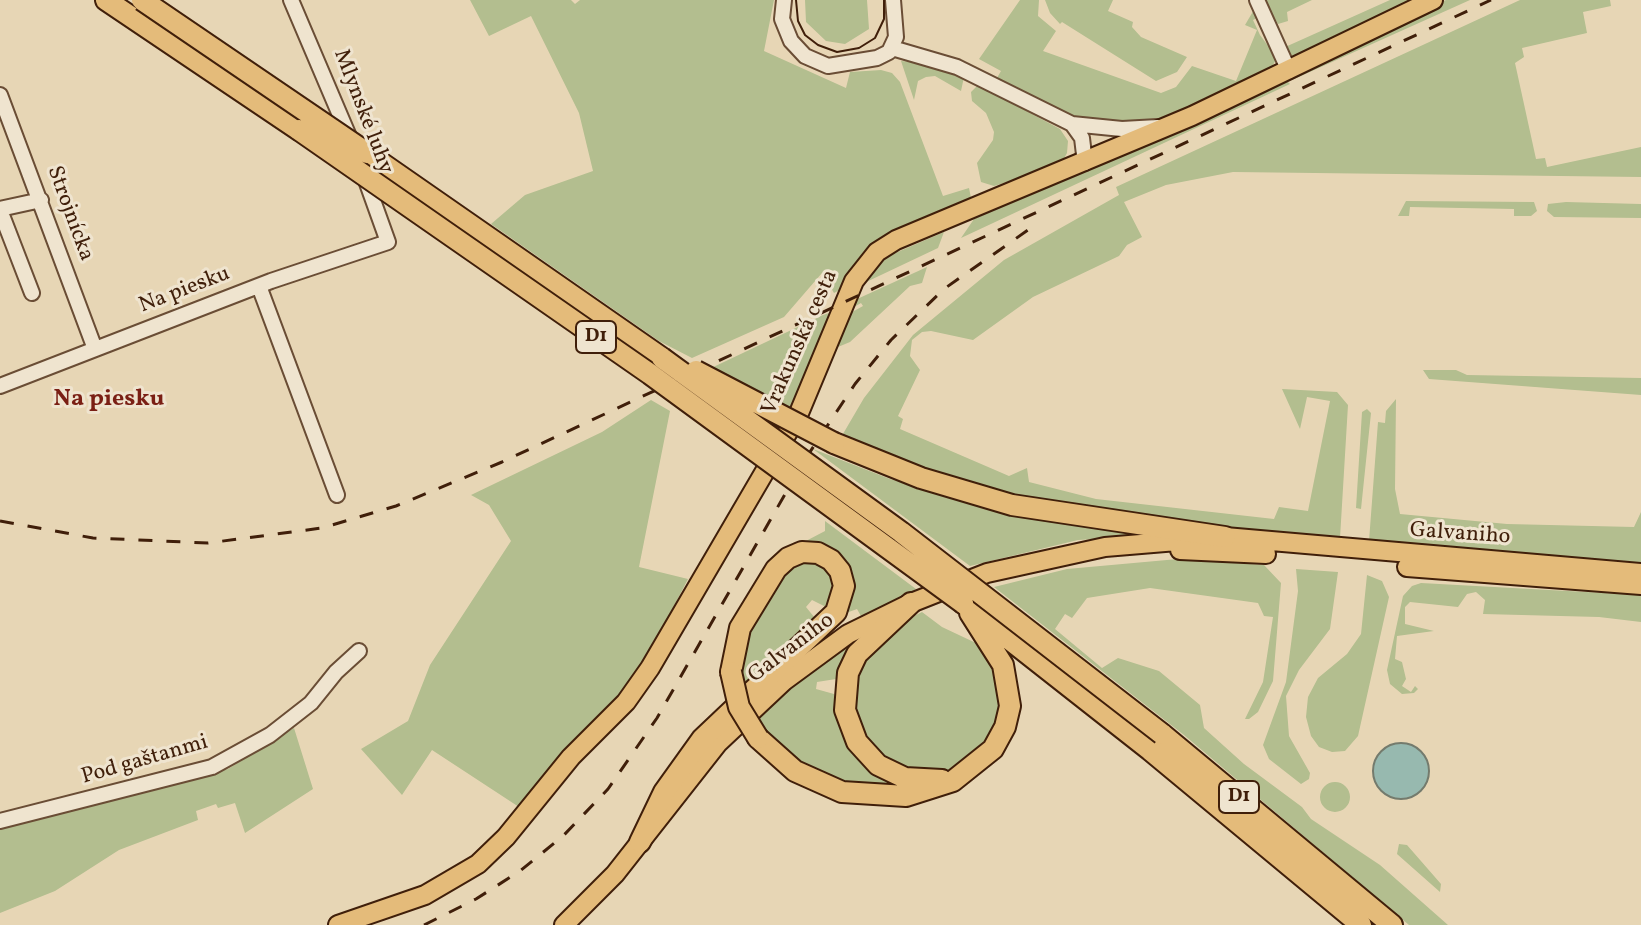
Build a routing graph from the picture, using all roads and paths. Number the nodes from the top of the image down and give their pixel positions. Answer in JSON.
{"nodes":[{"id":1,"x":106,"y":0,"type":"edge"},
{"id":2,"x":142,"y":0,"type":"edge"},
{"id":3,"x":291,"y":0,"type":"edge"},
{"id":4,"x":784,"y":0,"type":"edge"},
{"id":5,"x":893,"y":0,"type":"edge"},
{"id":6,"x":1257,"y":0,"type":"edge"},
{"id":7,"x":1433,"y":0,"type":"edge"},
{"id":8,"x":892,"y":48,"type":"junction"},
{"id":9,"x":1289,"y":71,"type":"junction"},
{"id":10,"x":0,"y":95,"type":"edge"},
{"id":11,"x":1072,"y":124,"type":"junction"},
{"id":12,"x":1167,"y":127,"type":"junction"},
{"id":13,"x":1085,"y":163,"type":"junction"},
{"id":14,"x":41,"y":200,"type":"junction"},
{"id":15,"x":0,"y":210,"type":"edge"},
{"id":16,"x":388,"y":242,"type":"joint"},
{"id":17,"x":259,"y":286,"type":"junction"},
{"id":18,"x":32,"y":293,"type":"dead end"},
{"id":19,"x":95,"y":349,"type":"junction"},
{"id":20,"x":662,"y":358,"type":"junction"},
{"id":21,"x":0,"y":386,"type":"edge"},
{"id":22,"x":337,"y":495,"type":"dead end"},
{"id":23,"x":1225,"y":537,"type":"junction"},
{"id":24,"x":1133,"y":545,"type":"junction"},
{"id":25,"x":1641,"y":573,"type":"edge"},
{"id":26,"x":1641,"y":585,"type":"edge"},
{"id":27,"x":911,"y":603,"type":"junction"},
{"id":28,"x":963,"y":603,"type":"junction"},
{"id":29,"x":359,"y":651,"type":"dead end"},
{"id":30,"x":1156,"y":742,"type":"junction"},
{"id":31,"x":975,"y":766,"type":"junction"},
{"id":32,"x":0,"y":821,"type":"edge"},
{"id":33,"x":640,"y":842,"type":"junction"},
{"id":34,"x":338,"y":925,"type":"edge"},
{"id":35,"x":564,"y":925,"type":"edge"},
{"id":36,"x":1361,"y":925,"type":"edge"},
{"id":37,"x":1392,"y":925,"type":"edge"}],
"edges":[{"from":1,"to":28,"type":"highway","number":"D1","bridge":true},
{"from":2,"to":20,"type":"highway","number":"D1","bridge":true},
{"from":3,"to":16,"type":"street","name":"Mlynské luhy"},
{"from":4,"to":8,"type":"street"},
{"from":5,"to":8,"type":"street"},
{"from":6,"to":9,"type":"street"},
{"from":7,"to":9,"type":"main road","name":"Vrakunská cesta"},
{"from":8,"to":11,"type":"street"},
{"from":9,"to":12,"type":"main road","name":"Vrakunská cesta"},
{"from":10,"to":14,"type":"street","name":"Strojnícka"},
{"from":11,"to":12,"type":"street"},
{"from":11,"to":13,"type":"street"},
{"from":12,"to":13,"type":"main road","name":"Vrakunská cesta"},
{"from":13,"to":34,"type":"main road","name":"Vrakunská cesta"},
{"from":14,"to":15,"type":"street"},
{"from":14,"to":19,"type":"street","name":"Strojnícka"},
{"from":15,"to":18,"type":"street"},
{"from":16,"to":17,"type":"street","name":"Na piesku"},
{"from":17,"to":19,"type":"street","name":"Na piesku"},
{"from":17,"to":22,"type":"street"},
{"from":19,"to":21,"type":"street","name":"Na piesku"},
{"from":20,"to":23,"type":"highway","bridge":true},
{"from":20,"to":30,"type":"highway","number":"D1","bridge":true},
{"from":23,"to":24,"type":"main road","name":"Galvaniho"},
{"from":23,"to":25,"type":"main road","name":"Galvaniho"},
{"from":24,"to":26,"type":"main road","name":"Galvaniho"},
{"from":24,"to":27,"type":"main road","name":"Galvaniho"},
{"from":27,"to":31,"type":"highway"},
{"from":27,"to":33,"type":"main road","name":"Galvaniho"},
{"from":28,"to":30,"type":"highway","number":"D1"},
{"from":28,"to":31,"type":"highway"},
{"from":29,"to":32,"type":"street","name":"Pod gaštanmi"},
{"from":30,"to":36,"type":"highway","number":"D1"},
{"from":30,"to":37,"type":"highway","number":"D1"},
{"from":31,"to":33,"type":"highway","bridge":true},
{"from":33,"to":35,"type":"main road","name":"Galvaniho"}]}
